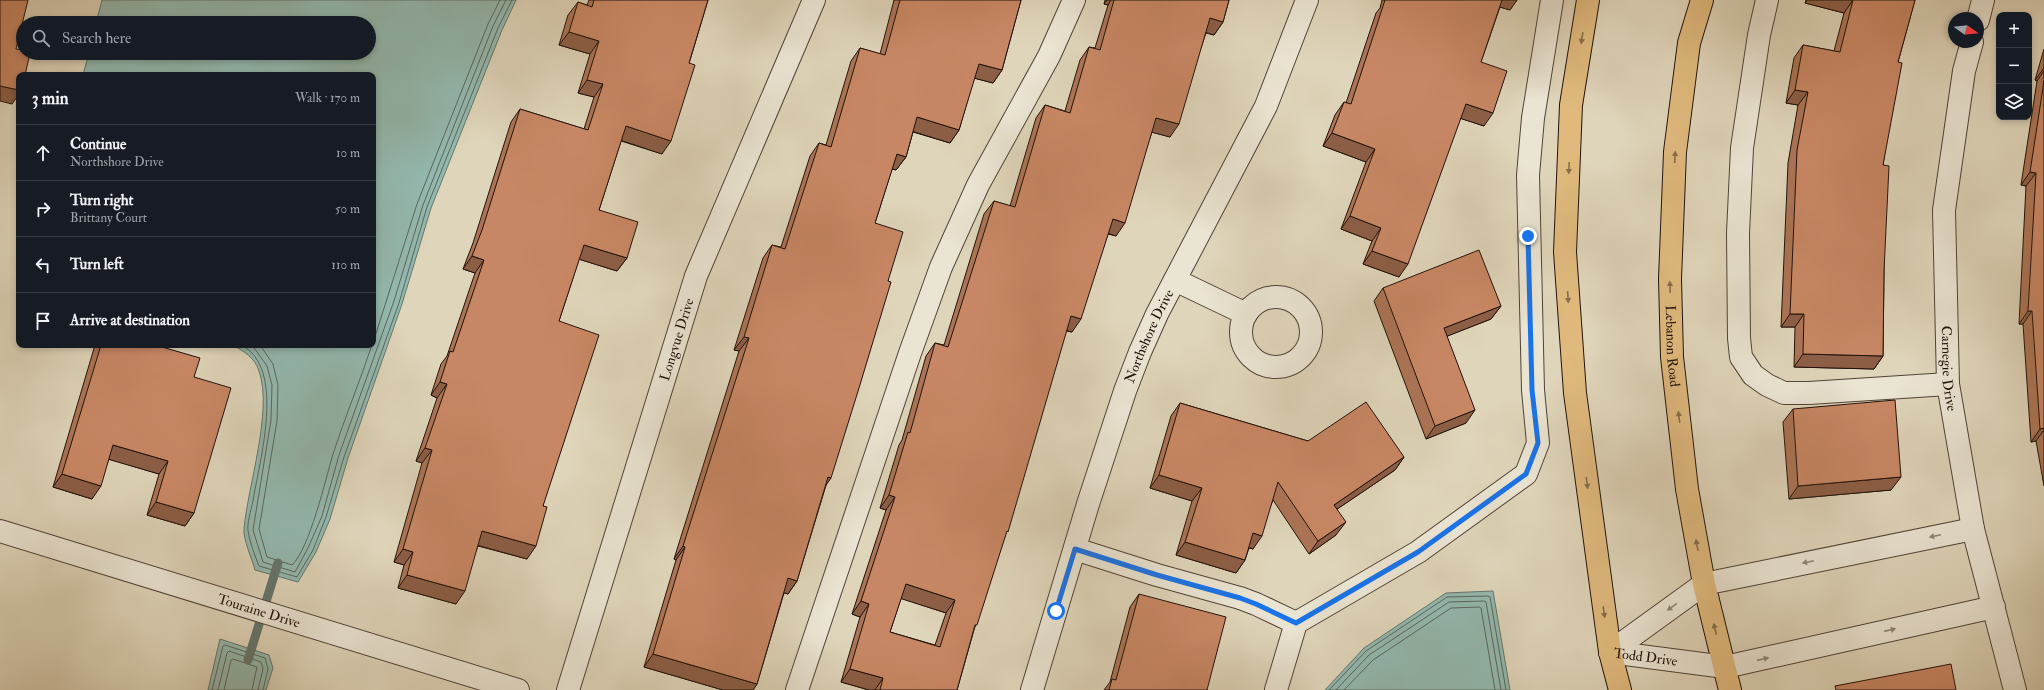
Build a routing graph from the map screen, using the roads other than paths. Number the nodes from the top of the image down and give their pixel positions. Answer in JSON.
{"nodes":[{"id":1,"x":814,"y":0,"type":"edge"},
{"id":2,"x":1074,"y":0,"type":"edge"},
{"id":3,"x":1307,"y":0,"type":"edge"},
{"id":4,"x":1552,"y":0,"type":"edge"},
{"id":5,"x":1588,"y":0,"type":"edge"},
{"id":6,"x":1702,"y":0,"type":"edge"},
{"id":7,"x":1767,"y":0,"type":"edge"},
{"id":8,"x":1983,"y":0,"type":"edge"},
{"id":9,"x":1980,"y":12,"type":"edge"},
{"id":10,"x":1970,"y":48,"type":"edge"},
{"id":11,"x":1175,"y":280,"type":"junction"},
{"id":12,"x":1246,"y":314,"type":"dead end"},
{"id":13,"x":1948,"y":384,"type":"junction"},
{"id":14,"x":1973,"y":529,"type":"junction"},
{"id":15,"x":0,"y":531,"type":"edge"},
{"id":16,"x":1075,"y":549,"type":"junction"},
{"id":17,"x":1704,"y":584,"type":"junction"},
{"id":18,"x":1994,"y":607,"type":"junction"},
{"id":19,"x":1296,"y":623,"type":"junction"},
{"id":20,"x":1610,"y":652,"type":"junction"},
{"id":21,"x":1725,"y":667,"type":"junction"},
{"id":22,"x":518,"y":690,"type":"edge"},
{"id":23,"x":568,"y":690,"type":"edge"},
{"id":24,"x":797,"y":690,"type":"edge"},
{"id":25,"x":1032,"y":690,"type":"edge"},
{"id":26,"x":1276,"y":690,"type":"edge"},
{"id":27,"x":1620,"y":690,"type":"edge"},
{"id":28,"x":1730,"y":690,"type":"edge"},
{"id":29,"x":2015,"y":690,"type":"edge"}],
"edges":[{"from":1,"to":23,"type":"street","name":"Longvue Drive"},
{"from":2,"to":24,"type":"street"},
{"from":3,"to":11,"type":"street","name":"Northshore Drive"},
{"from":4,"to":19,"type":"street"},
{"from":5,"to":20,"type":"main road","one_way":true},
{"from":17,"to":6,"type":"main road","name":"Lebanon Road","one_way":true},
{"from":7,"to":13,"type":"street"},
{"from":8,"to":9,"type":"street"},
{"from":10,"to":13,"type":"street","name":"Carnegie Drive"},
{"from":11,"to":12,"type":"street"},
{"from":11,"to":16,"type":"street","name":"Northshore Drive"},
{"from":13,"to":14,"type":"street","name":"Carnegie Drive"},
{"from":14,"to":17,"type":"street","name":"Todd Drive","one_way":true},
{"from":14,"to":18,"type":"street","name":"Carnegie Drive"},
{"from":15,"to":22,"type":"street","name":"Touraine Drive"},
{"from":16,"to":19,"type":"street"},
{"from":16,"to":25,"type":"street","name":"Northshore Drive"},
{"from":17,"to":20,"type":"street","name":"Todd Drive","one_way":true},
{"from":21,"to":17,"type":"main road","name":"Lebanon Road","one_way":true},
{"from":21,"to":18,"type":"street","name":"Todd Drive","one_way":true},
{"from":18,"to":29,"type":"street","name":"Carnegie Drive"},
{"from":19,"to":26,"type":"street"},
{"from":20,"to":21,"type":"street","name":"Todd Drive"},
{"from":20,"to":27,"type":"main road"},
{"from":21,"to":28,"type":"main road","name":"Lebanon Road"}]}
